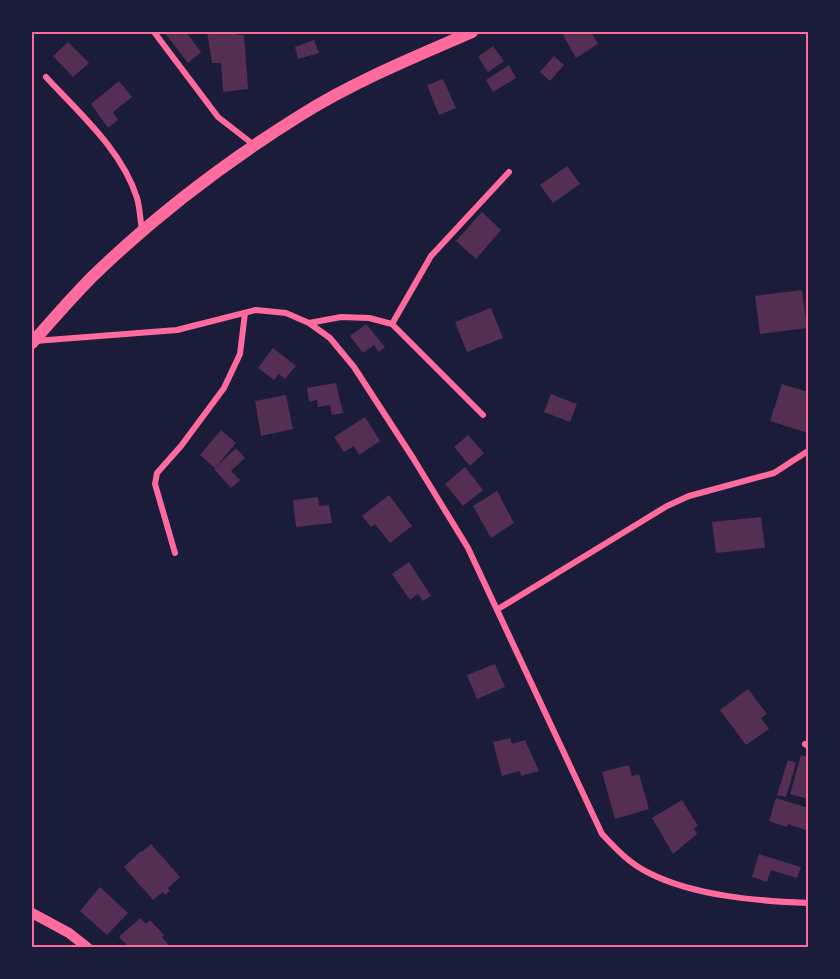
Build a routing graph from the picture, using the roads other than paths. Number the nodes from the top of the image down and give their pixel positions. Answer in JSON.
{"nodes":[{"id":1,"x":154,"y":32,"type":"edge"},
{"id":2,"x":472,"y":32,"type":"edge"},
{"id":3,"x":46,"y":77,"type":"dead end"},
{"id":4,"x":255,"y":146,"type":"junction"},
{"id":5,"x":509,"y":172,"type":"dead end"},
{"id":6,"x":142,"y":231,"type":"junction"},
{"id":7,"x":245,"y":313,"type":"junction"},
{"id":8,"x":309,"y":323,"type":"junction"},
{"id":9,"x":392,"y":324,"type":"junction"},
{"id":10,"x":32,"y":342,"type":"edge"},
{"id":11,"x":483,"y":415,"type":"dead end"},
{"id":12,"x":808,"y":451,"type":"edge"},
{"id":13,"x":176,"y":553,"type":"dead end"},
{"id":14,"x":498,"y":609,"type":"junction"},
{"id":15,"x":808,"y":903,"type":"edge"},
{"id":16,"x":32,"y":913,"type":"edge"},
{"id":17,"x":88,"y":948,"type":"edge"}],
"edges":[{"from":1,"to":4,"type":"street"},
{"from":2,"to":4,"type":"main road"},
{"from":3,"to":6,"type":"street"},
{"from":4,"to":6,"type":"main road"},
{"from":5,"to":9,"type":"street"},
{"from":6,"to":10,"type":"main road"},
{"from":7,"to":8,"type":"street"},
{"from":7,"to":10,"type":"street"},
{"from":7,"to":13,"type":"street"},
{"from":8,"to":9,"type":"street"},
{"from":8,"to":14,"type":"street"},
{"from":9,"to":11,"type":"street"},
{"from":12,"to":14,"type":"street"},
{"from":14,"to":15,"type":"street"},
{"from":16,"to":17,"type":"street"}]}
